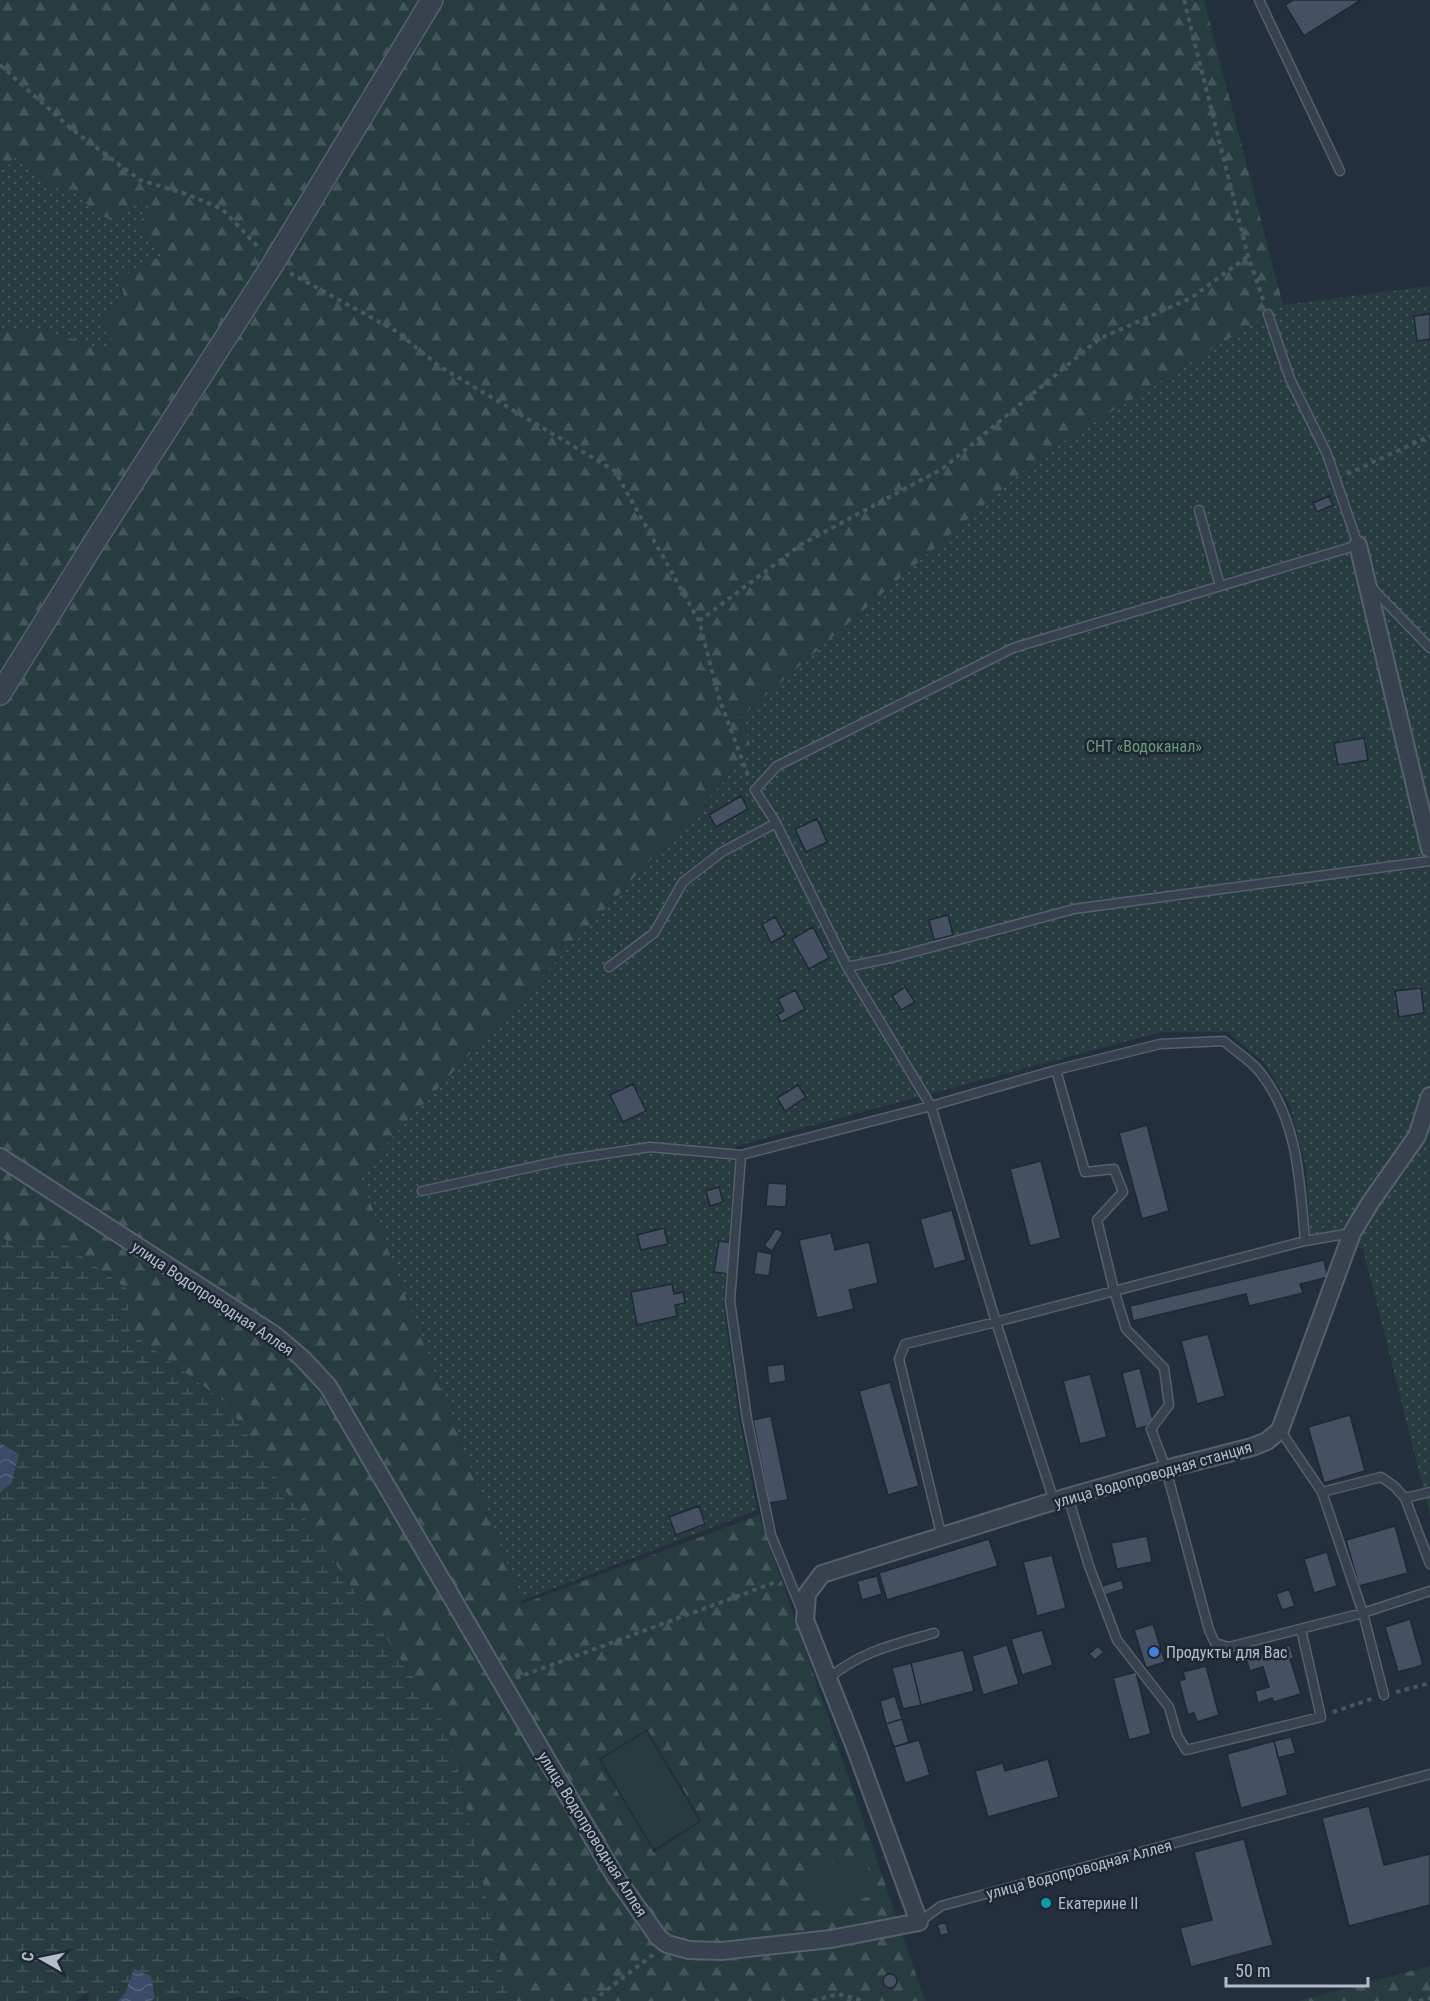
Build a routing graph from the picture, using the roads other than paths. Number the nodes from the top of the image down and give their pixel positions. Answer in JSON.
{"nodes":[{"id":1,"x":432,"y":0,"type":"edge"},
{"id":2,"x":1259,"y":0,"type":"edge"},
{"id":3,"x":1340,"y":171,"type":"dead end"},
{"id":4,"x":1268,"y":314,"type":"road end"},
{"id":5,"x":1200,"y":510,"type":"dead end"},
{"id":6,"x":1358,"y":545,"type":"junction"},
{"id":7,"x":1366,"y":583,"type":"junction"},
{"id":8,"x":1220,"y":586,"type":"junction"},
{"id":9,"x":1430,"y":648,"type":"edge"},
{"id":10,"x":0,"y":694,"type":"edge"},
{"id":11,"x":776,"y":823,"type":"junction"},
{"id":12,"x":1430,"y":849,"type":"edge"},
{"id":13,"x":1430,"y":861,"type":"edge"},
{"id":14,"x":609,"y":967,"type":"dead end"},
{"id":15,"x":847,"y":967,"type":"junction"},
{"id":16,"x":1056,"y":1070,"type":"junction"},
{"id":17,"x":931,"y":1106,"type":"junction"},
{"id":18,"x":1428,"y":1107,"type":"edge"},
{"id":19,"x":741,"y":1155,"type":"junction"},
{"id":20,"x":0,"y":1157,"type":"edge"},
{"id":21,"x":422,"y":1191,"type":"dead end"},
{"id":22,"x":1352,"y":1233,"type":"junction"},
{"id":23,"x":1305,"y":1240,"type":"junction"},
{"id":24,"x":1114,"y":1290,"type":"junction"},
{"id":25,"x":996,"y":1322,"type":"junction"},
{"id":26,"x":1280,"y":1430,"type":"junction"},
{"id":27,"x":1166,"y":1469,"type":"junction"},
{"id":28,"x":1322,"y":1492,"type":"junction"},
{"id":29,"x":1430,"y":1492,"type":"edge"},
{"id":30,"x":1405,"y":1498,"type":"junction"},
{"id":31,"x":1061,"y":1499,"type":"junction"},
{"id":32,"x":942,"y":1538,"type":"junction"},
{"id":33,"x":1430,"y":1564,"type":"edge"},
{"id":34,"x":1430,"y":1592,"type":"edge"},
{"id":35,"x":1363,"y":1613,"type":"junction"},
{"id":36,"x":805,"y":1620,"type":"junction"},
{"id":37,"x":1301,"y":1629,"type":"junction"},
{"id":38,"x":934,"y":1633,"type":"dead end"},
{"id":39,"x":828,"y":1678,"type":"junction"},
{"id":40,"x":1384,"y":1695,"type":"dead end"},
{"id":41,"x":1430,"y":1774,"type":"edge"},
{"id":42,"x":919,"y":1922,"type":"junction"}],
"edges":[{"from":1,"to":10,"type":"street"},
{"from":2,"to":3,"type":"lane"},
{"from":4,"to":6,"type":"lane"},
{"from":5,"to":8,"type":"lane"},
{"from":6,"to":7,"type":"street"},
{"from":6,"to":8,"type":"lane"},
{"from":7,"to":9,"type":"lane"},
{"from":7,"to":12,"type":"street"},
{"from":8,"to":11,"type":"lane"},
{"from":11,"to":14,"type":"lane"},
{"from":11,"to":15,"type":"lane"},
{"from":13,"to":15,"type":"lane"},
{"from":15,"to":17,"type":"lane"},
{"from":16,"to":17,"type":"lane"},
{"from":16,"to":23,"type":"lane"},
{"from":16,"to":24,"type":"lane"},
{"from":17,"to":19,"type":"lane"},
{"from":17,"to":25,"type":"lane"},
{"from":18,"to":22,"type":"street"},
{"from":19,"to":21,"type":"lane"},
{"from":19,"to":36,"type":"lane"},
{"from":20,"to":42,"type":"street","name":"улица Водопроводная Аллея"},
{"from":22,"to":23,"type":"lane"},
{"from":22,"to":26,"type":"street"},
{"from":23,"to":24,"type":"lane"},
{"from":24,"to":25,"type":"lane"},
{"from":24,"to":27,"type":"lane"},
{"from":25,"to":31,"type":"lane"},
{"from":25,"to":32,"type":"lane"},
{"from":26,"to":27,"type":"street","name":"улица Водопроводная станция"},
{"from":26,"to":28,"type":"lane"},
{"from":27,"to":31,"type":"street","name":"улица Водопроводная станция"},
{"from":27,"to":37,"type":"lane"},
{"from":28,"to":30,"type":"lane"},
{"from":28,"to":35,"type":"lane"},
{"from":29,"to":30,"type":"lane"},
{"from":30,"to":33,"type":"lane"},
{"from":31,"to":32,"type":"street","name":"улица Водопроводная станция"},
{"from":31,"to":37,"type":"lane"},
{"from":32,"to":36,"type":"street","name":"улица Водопроводная станция"},
{"from":34,"to":35,"type":"lane"},
{"from":35,"to":37,"type":"lane"},
{"from":35,"to":40,"type":"lane"},
{"from":36,"to":39,"type":"street"},
{"from":38,"to":39,"type":"lane"},
{"from":39,"to":42,"type":"street"},
{"from":41,"to":42,"type":"lane","name":"улица Водопроводная Аллея"}]}
